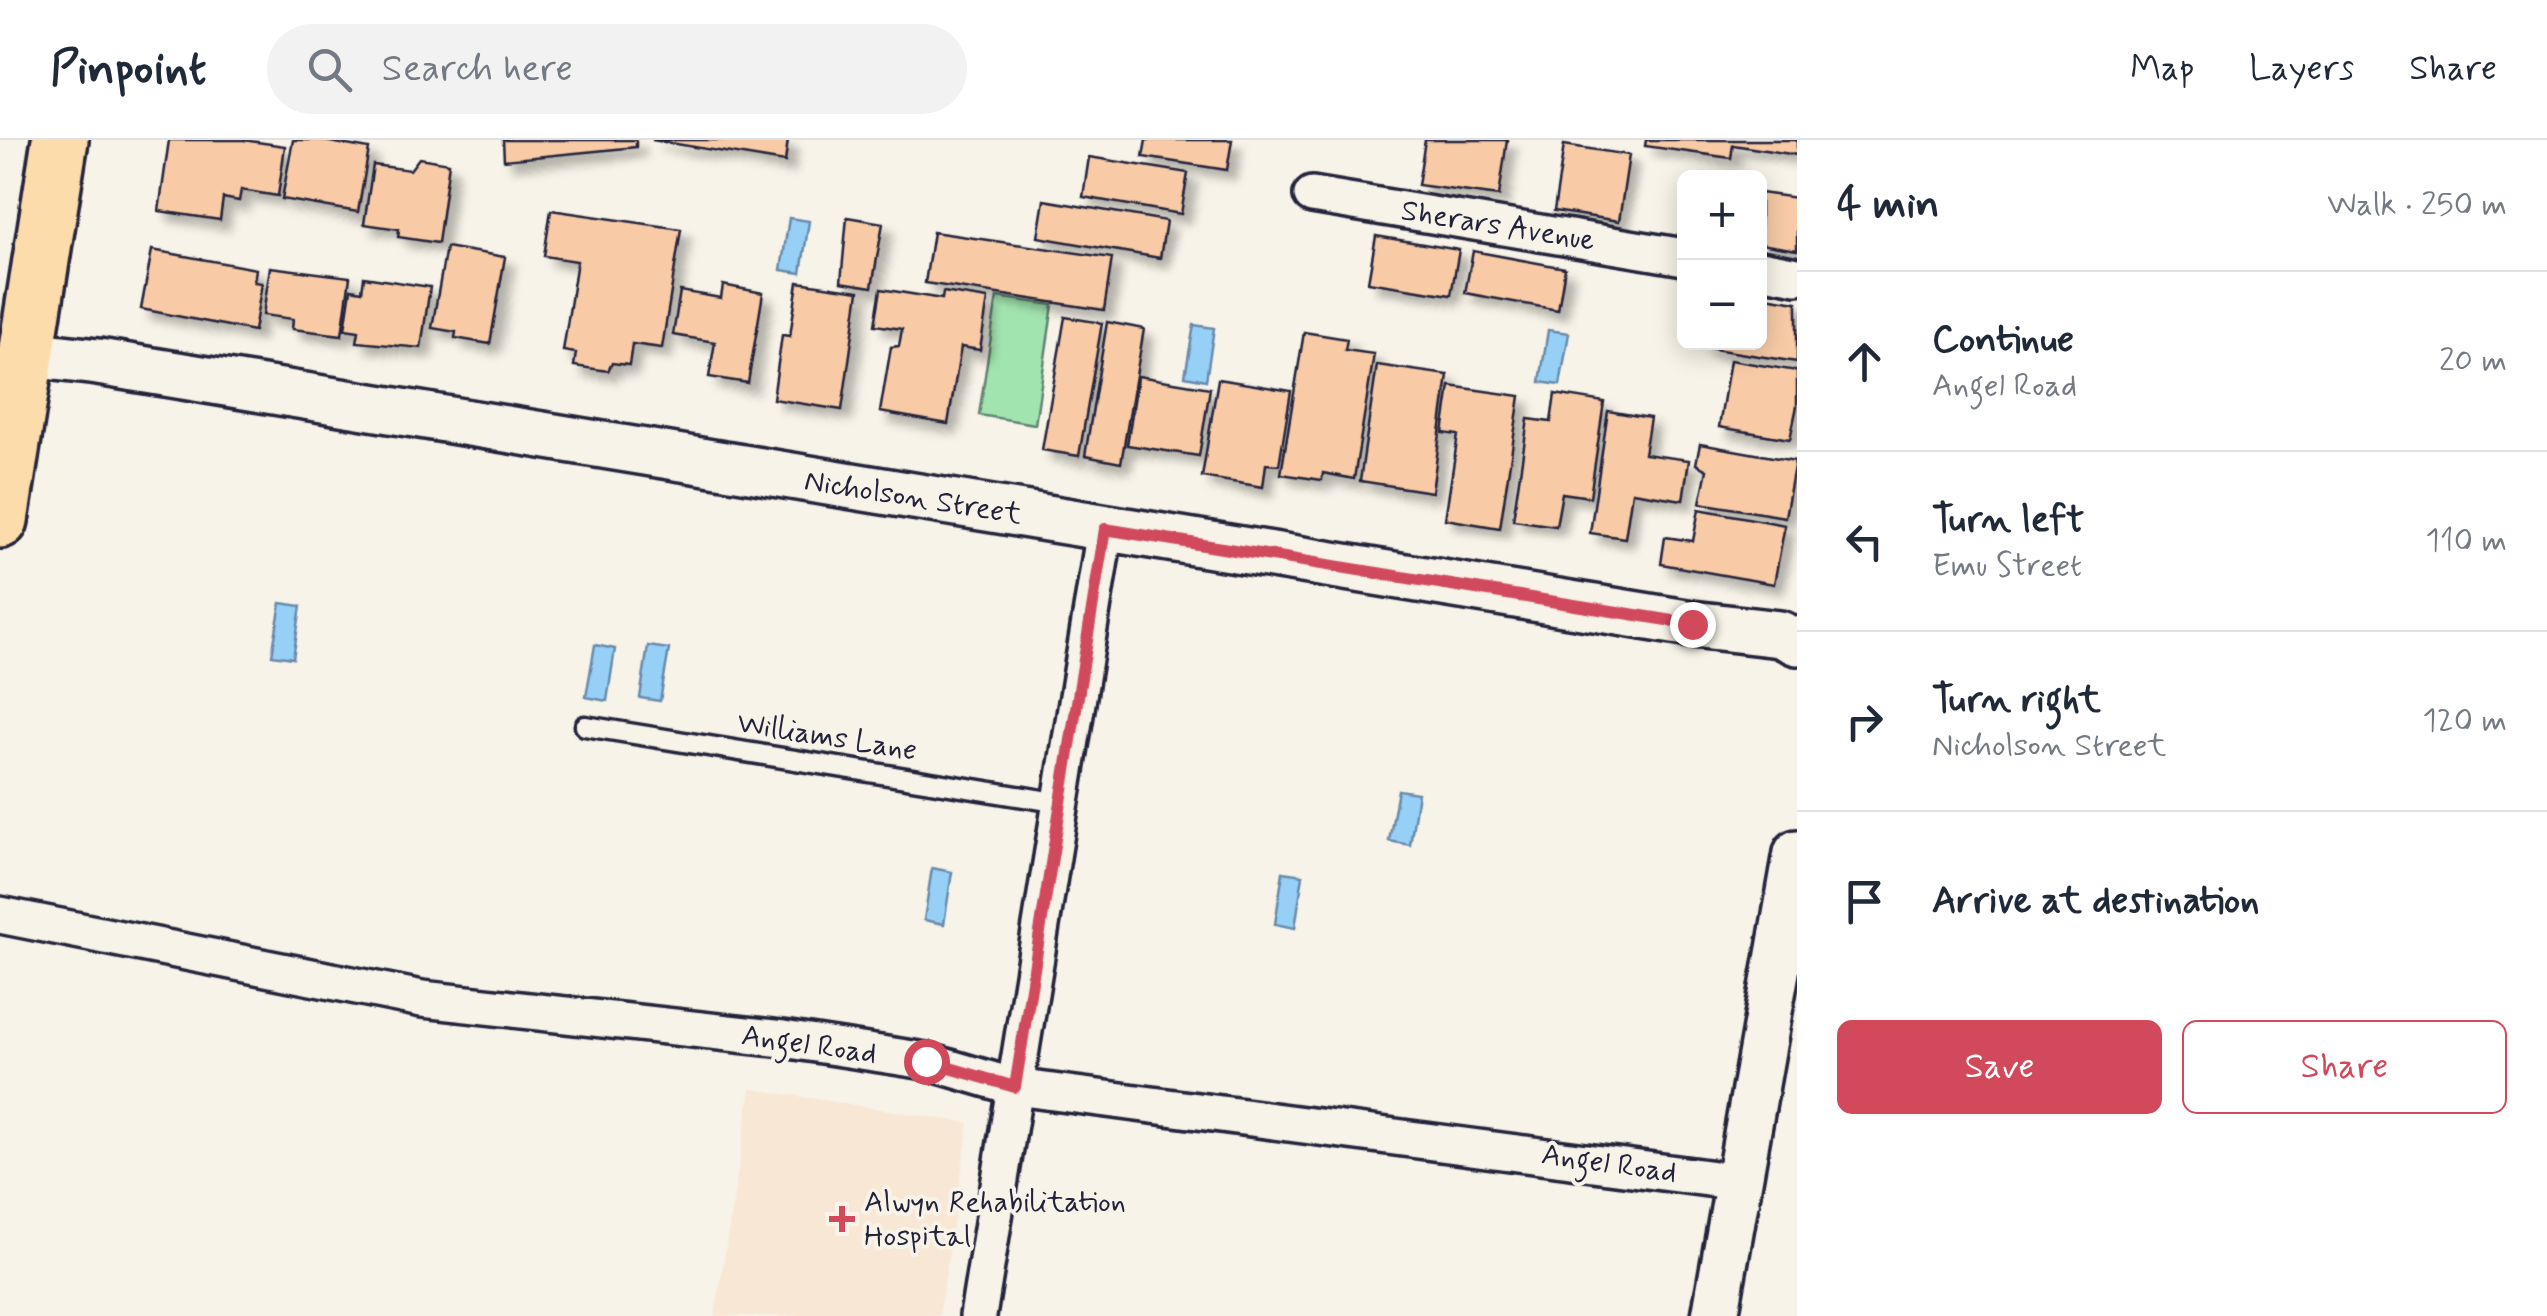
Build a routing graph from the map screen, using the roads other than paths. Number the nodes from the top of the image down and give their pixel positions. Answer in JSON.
{"nodes":[{"id":1,"x":60,"y":140,"type":"edge"},
{"id":2,"x":1312,"y":195,"type":"dead end"},
{"id":3,"x":1677,"y":256,"type":"edge"},
{"id":4,"x":1767,"y":270,"type":"edge"},
{"id":5,"x":1797,"y":276,"type":"edge"},
{"id":6,"x":28,"y":354,"type":"junction"},
{"id":7,"x":0,"y":520,"type":"edge"},
{"id":8,"x":1105,"y":529,"type":"junction"},
{"id":9,"x":1797,"y":642,"type":"edge"},
{"id":10,"x":585,"y":726,"type":"dead end"},
{"id":11,"x":1061,"y":803,"type":"junction"},
{"id":12,"x":1797,"y":853,"type":"edge"},
{"id":13,"x":0,"y":915,"type":"edge"},
{"id":14,"x":1784,"y":1012,"type":"edge"},
{"id":15,"x":1015,"y":1087,"type":"junction"},
{"id":16,"x":1738,"y":1182,"type":"junction"},
{"id":17,"x":978,"y":1316,"type":"edge"},
{"id":18,"x":1714,"y":1316,"type":"edge"}],
"edges":[{"from":1,"to":6,"type":"main road"},
{"from":2,"to":3,"type":"street","name":"Sherars Avenue"},
{"from":4,"to":5,"type":"street"},
{"from":6,"to":7,"type":"main road"},
{"from":6,"to":8,"type":"street","name":"Nicholson Street"},
{"from":8,"to":9,"type":"street","name":"Nicholson Street"},
{"from":8,"to":11,"type":"street"},
{"from":10,"to":11,"type":"lane","name":"Williams Lane"},
{"from":11,"to":15,"type":"street"},
{"from":12,"to":14,"type":"street"},
{"from":13,"to":15,"type":"street","name":"Angel Road"},
{"from":14,"to":16,"type":"street"},
{"from":15,"to":16,"type":"street","name":"Angel Road"},
{"from":15,"to":17,"type":"street"},
{"from":16,"to":18,"type":"street"}]}
